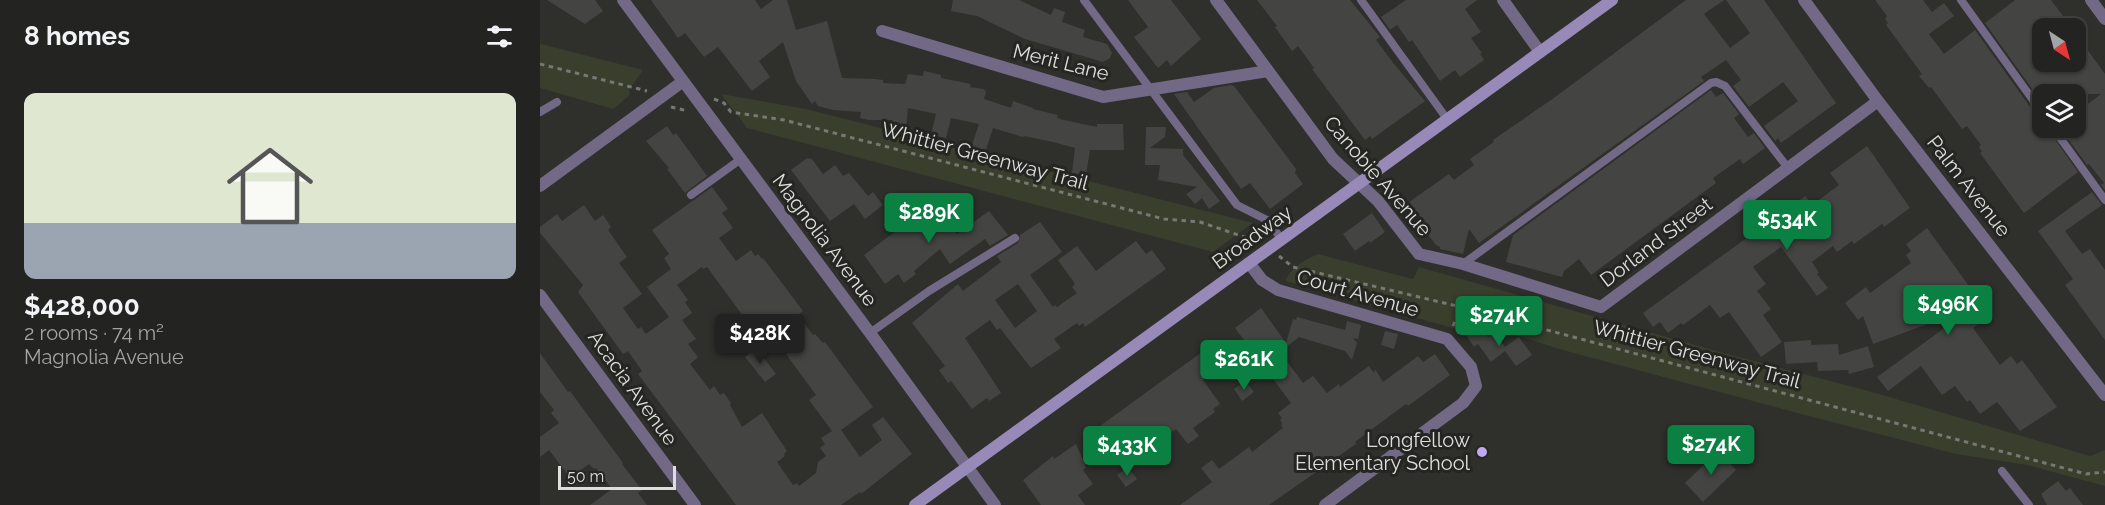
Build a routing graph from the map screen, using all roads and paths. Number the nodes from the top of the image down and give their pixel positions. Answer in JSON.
{"nodes":[{"id":1,"x":622,"y":0,"type":"edge"},
{"id":2,"x":1084,"y":0,"type":"edge"},
{"id":3,"x":1216,"y":0,"type":"edge"},
{"id":4,"x":1361,"y":0,"type":"edge"},
{"id":5,"x":1503,"y":0,"type":"edge"},
{"id":6,"x":1612,"y":0,"type":"edge"},
{"id":7,"x":1961,"y":0,"type":"edge"},
{"id":8,"x":2091,"y":0,"type":"edge"},
{"id":9,"x":1810,"y":3,"type":"edge"},
{"id":10,"x":2105,"y":19,"type":"edge"},
{"id":11,"x":882,"y":31,"type":"dead end"},
{"id":12,"x":1540,"y":52,"type":"junction"},
{"id":13,"x":540,"y":64,"type":"edge"},
{"id":14,"x":1268,"y":71,"type":"junction"},
{"id":15,"x":682,"y":82,"type":"junction"},
{"id":16,"x":1148,"y":88,"type":"junction"},
{"id":17,"x":654,"y":92,"type":"dead end"},
{"id":18,"x":709,"y":98,"type":"dead end"},
{"id":19,"x":2032,"y":99,"type":"edge"},
{"id":20,"x":1878,"y":101,"type":"junction"},
{"id":21,"x":557,"y":102,"type":"dead end"},
{"id":22,"x":665,"y":106,"type":"dead end"},
{"id":23,"x":689,"y":111,"type":"dead end"},
{"id":24,"x":540,"y":112,"type":"edge"},
{"id":25,"x":1448,"y":119,"type":"junction"},
{"id":26,"x":2060,"y":138,"type":"edge"},
{"id":27,"x":741,"y":159,"type":"junction"},
{"id":28,"x":1788,"y":168,"type":"junction"},
{"id":29,"x":1358,"y":184,"type":"junction"},
{"id":30,"x":540,"y":186,"type":"edge"},
{"id":31,"x":691,"y":195,"type":"dead end"},
{"id":32,"x":2105,"y":200,"type":"edge"},
{"id":33,"x":1015,"y":238,"type":"dead end"},
{"id":34,"x":1281,"y":239,"type":"junction"},
{"id":35,"x":1256,"y":241,"type":"dead end"},
{"id":36,"x":1283,"y":259,"type":"dead end"},
{"id":37,"x":1249,"y":263,"type":"junction"},
{"id":38,"x":1463,"y":264,"type":"junction"},
{"id":39,"x":540,"y":295,"type":"edge"},
{"id":40,"x":1461,"y":307,"type":"junction"},
{"id":41,"x":1601,"y":307,"type":"joint"},
{"id":42,"x":870,"y":333,"type":"junction"},
{"id":43,"x":1447,"y":339,"type":"junction"},
{"id":44,"x":2105,"y":395,"type":"edge"},
{"id":45,"x":967,"y":467,"type":"junction"},
{"id":46,"x":2002,"y":471,"type":"dead end"},
{"id":47,"x":2105,"y":472,"type":"edge"},
{"id":48,"x":695,"y":505,"type":"edge"},
{"id":49,"x":915,"y":505,"type":"edge"},
{"id":50,"x":994,"y":505,"type":"edge"},
{"id":51,"x":1325,"y":505,"type":"edge"},
{"id":52,"x":2029,"y":505,"type":"edge"}],
"edges":[{"from":1,"to":15,"type":"street","name":"Magnolia Avenue"},
{"from":2,"to":16,"type":"lane"},
{"from":3,"to":14,"type":"street","name":"Canobie Avenue"},
{"from":4,"to":25,"type":"lane"},
{"from":5,"to":12,"type":"street"},
{"from":6,"to":12,"type":"street","name":"Broadway"},
{"from":7,"to":19,"type":"lane"},
{"from":8,"to":10,"type":"street"},
{"from":9,"to":20,"type":"street","name":"Palm Avenue"},
{"from":11,"to":16,"type":"street","name":"Merit Lane"},
{"from":12,"to":25,"type":"street","name":"Broadway"},
{"from":13,"to":17,"type":"path"},
{"from":14,"to":16,"type":"street","name":"Merit Lane"},
{"from":14,"to":29,"type":"street","name":"Canobie Avenue"},
{"from":15,"to":27,"type":"street","name":"Magnolia Avenue"},
{"from":15,"to":30,"type":"street"},
{"from":16,"to":34,"type":"lane"},
{"from":18,"to":35,"type":"path","name":"Whittier Greenway Trail"},
{"from":20,"to":28,"type":"street","name":"Dorland Street"},
{"from":20,"to":44,"type":"street","name":"Palm Avenue"},
{"from":21,"to":24,"type":"lane"},
{"from":22,"to":23,"type":"path"},
{"from":25,"to":29,"type":"street","name":"Broadway"},
{"from":26,"to":32,"type":"lane"},
{"from":27,"to":31,"type":"lane"},
{"from":27,"to":42,"type":"street","name":"Magnolia Avenue"},
{"from":28,"to":38,"type":"lane"},
{"from":28,"to":41,"type":"street","name":"Dorland Street"},
{"from":29,"to":34,"type":"street","name":"Broadway"},
{"from":29,"to":38,"type":"street","name":"Canobie Avenue"},
{"from":33,"to":42,"type":"lane"},
{"from":34,"to":37,"type":"street","name":"Broadway"},
{"from":36,"to":40,"type":"path","name":"Whittier Greenway Trail"},
{"from":37,"to":43,"type":"street","name":"Court Avenue"},
{"from":37,"to":45,"type":"street","name":"Broadway"},
{"from":38,"to":41,"type":"street","name":"Canobie Avenue"},
{"from":39,"to":48,"type":"street","name":"Acacia Avenue"},
{"from":40,"to":43,"type":"path"},
{"from":40,"to":47,"type":"path","name":"Whittier Greenway Trail"},
{"from":42,"to":45,"type":"street","name":"Magnolia Avenue"},
{"from":43,"to":51,"type":"street"},
{"from":45,"to":49,"type":"street","name":"Broadway"},
{"from":45,"to":50,"type":"street","name":"Magnolia Avenue"},
{"from":46,"to":52,"type":"lane"}]}
